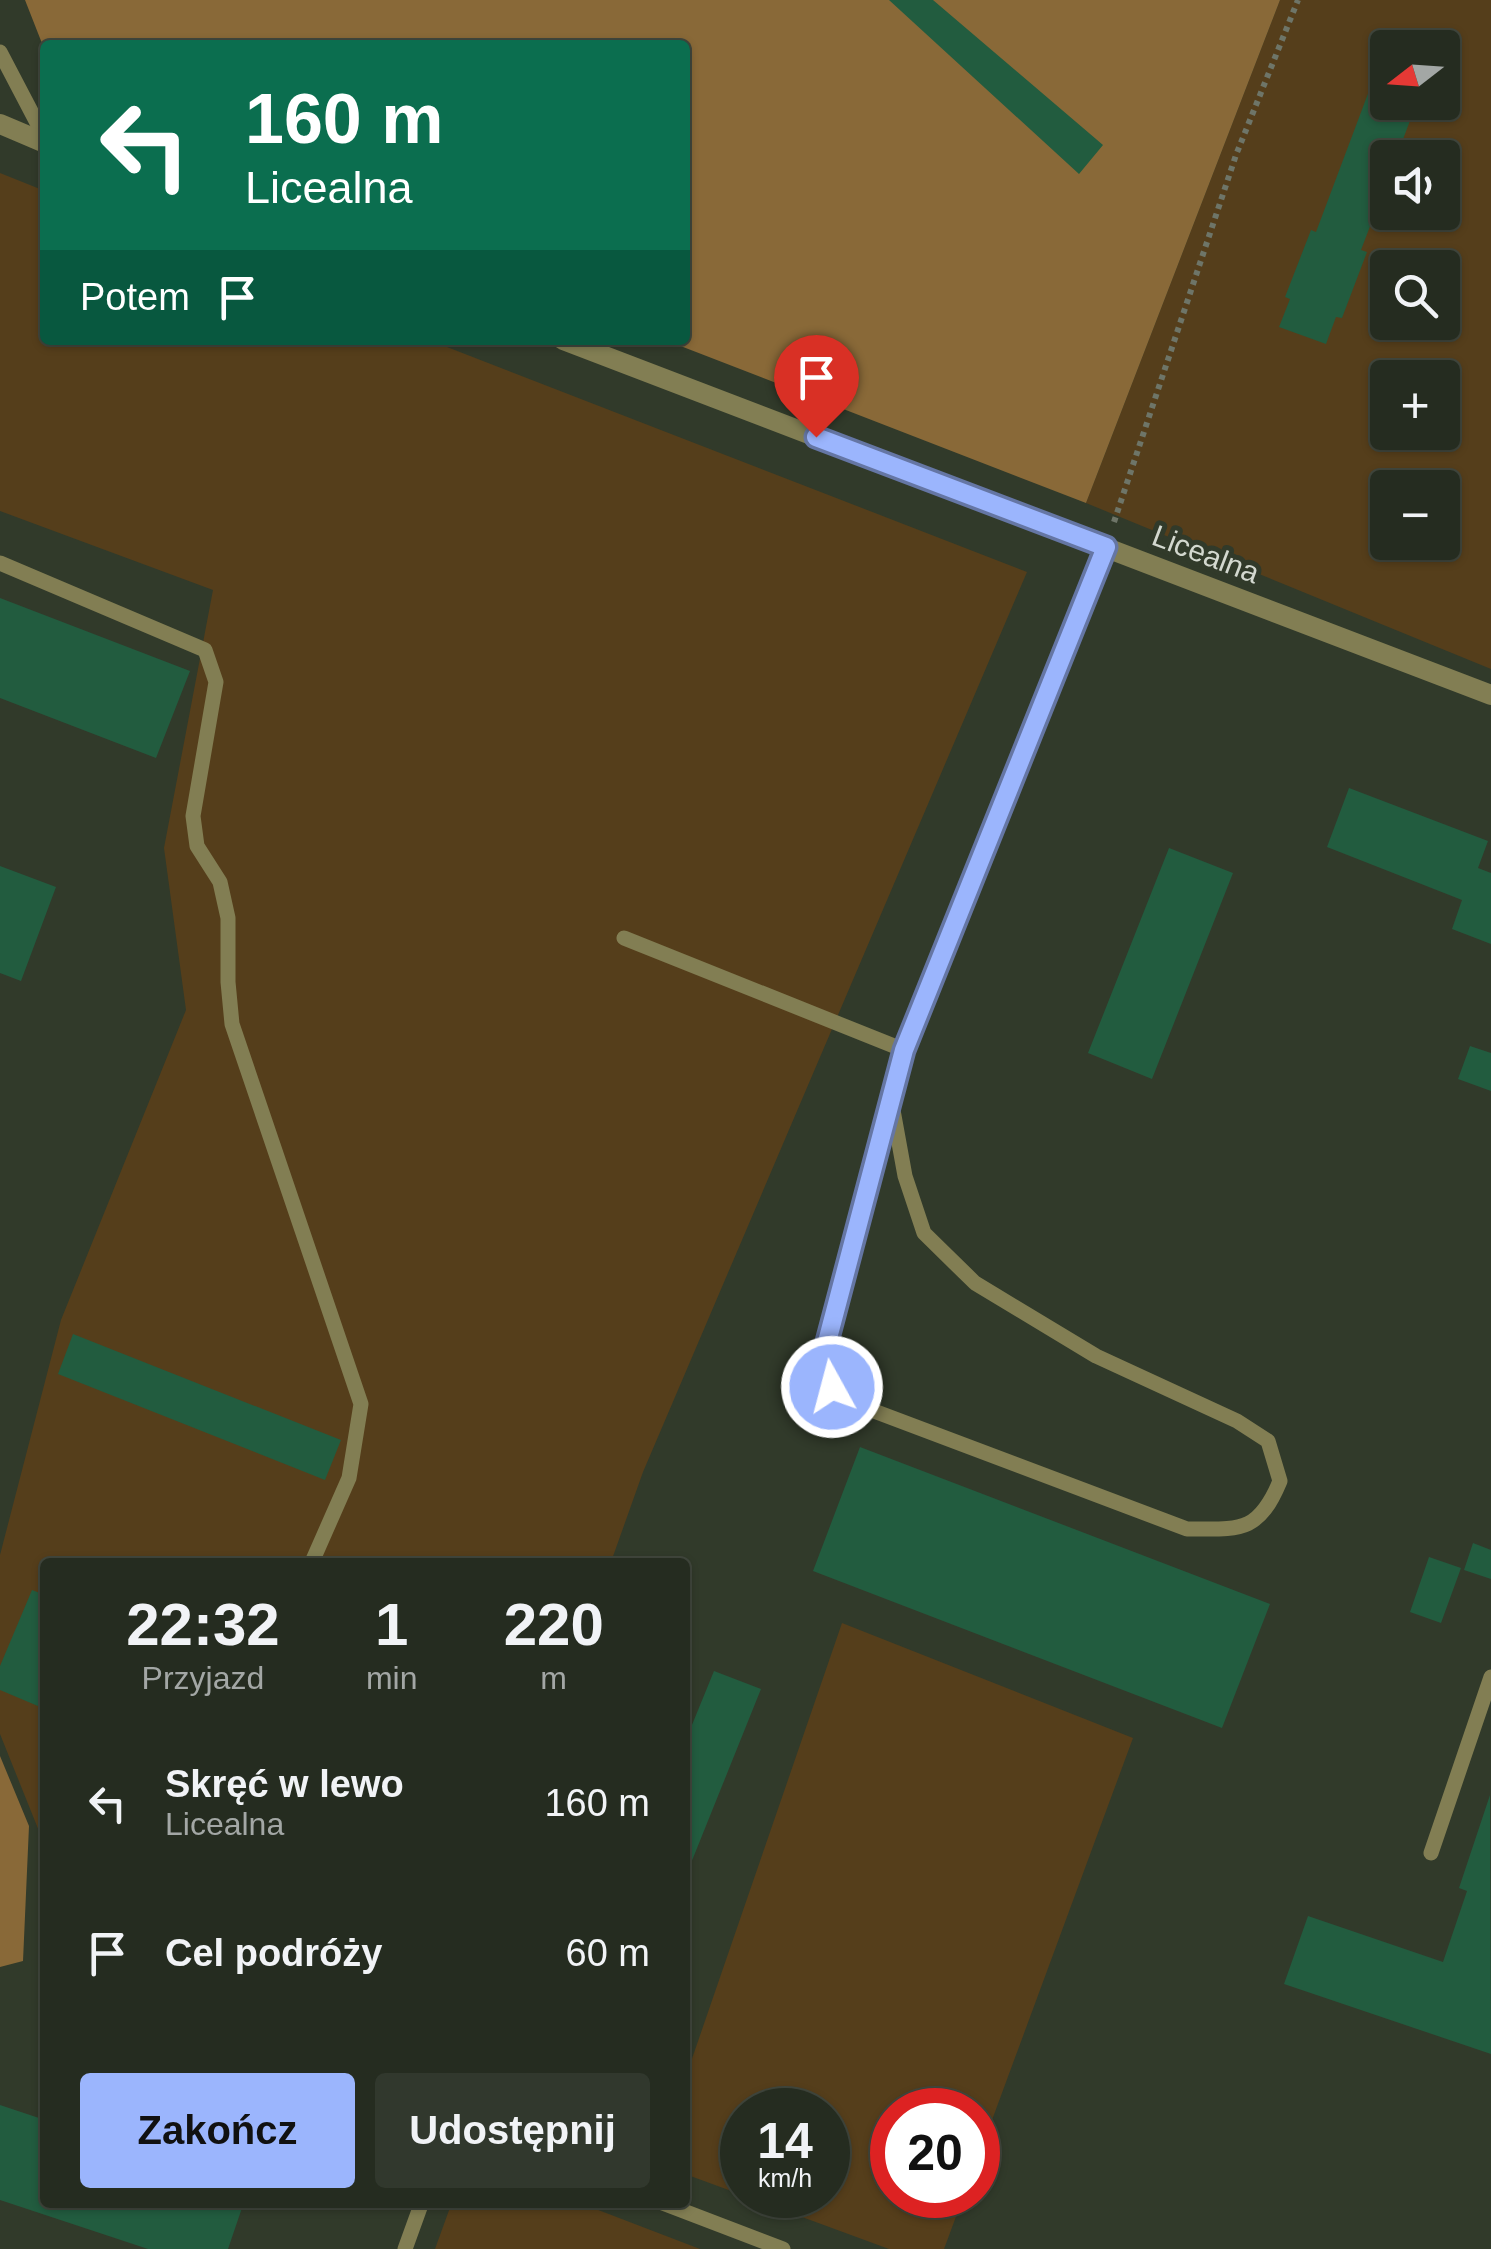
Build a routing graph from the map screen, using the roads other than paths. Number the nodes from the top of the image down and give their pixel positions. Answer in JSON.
{"nodes":[{"id":1,"x":0,"y":52,"type":"edge"},
{"id":2,"x":0,"y":124,"type":"edge"},
{"id":3,"x":40,"y":130,"type":"edge"},
{"id":4,"x":40,"y":138,"type":"edge"},
{"id":5,"x":575,"y":345,"type":"edge"},
{"id":6,"x":1106,"y":547,"type":"junction"},
{"id":7,"x":0,"y":563,"type":"edge"},
{"id":8,"x":1491,"y":695,"type":"edge"},
{"id":9,"x":624,"y":938,"type":"dead end"},
{"id":10,"x":904,"y":1050,"type":"junction"},
{"id":11,"x":890,"y":1099,"type":"junction"},
{"id":12,"x":314,"y":1558,"type":"edge"},
{"id":13,"x":1491,"y":1677,"type":"edge"},
{"id":14,"x":1430,"y":1853,"type":"dead end"},
{"id":15,"x":420,"y":2208,"type":"edge"},
{"id":16,"x":676,"y":2208,"type":"edge"},
{"id":17,"x":405,"y":2249,"type":"edge"},
{"id":18,"x":783,"y":2249,"type":"edge"}],
"edges":[{"from":1,"to":3,"type":"lane"},
{"from":2,"to":4,"type":"street"},
{"from":5,"to":6,"type":"street","name":"Licealna"},
{"from":6,"to":8,"type":"street","name":"Licealna"},
{"from":6,"to":10,"type":"lane"},
{"from":7,"to":12,"type":"lane"},
{"from":9,"to":10,"type":"lane"},
{"from":10,"to":11,"type":"lane"},
{"from":11,"to":11,"type":"lane"},
{"from":13,"to":14,"type":"lane"},
{"from":15,"to":17,"type":"lane"},
{"from":16,"to":18,"type":"lane"}]}
